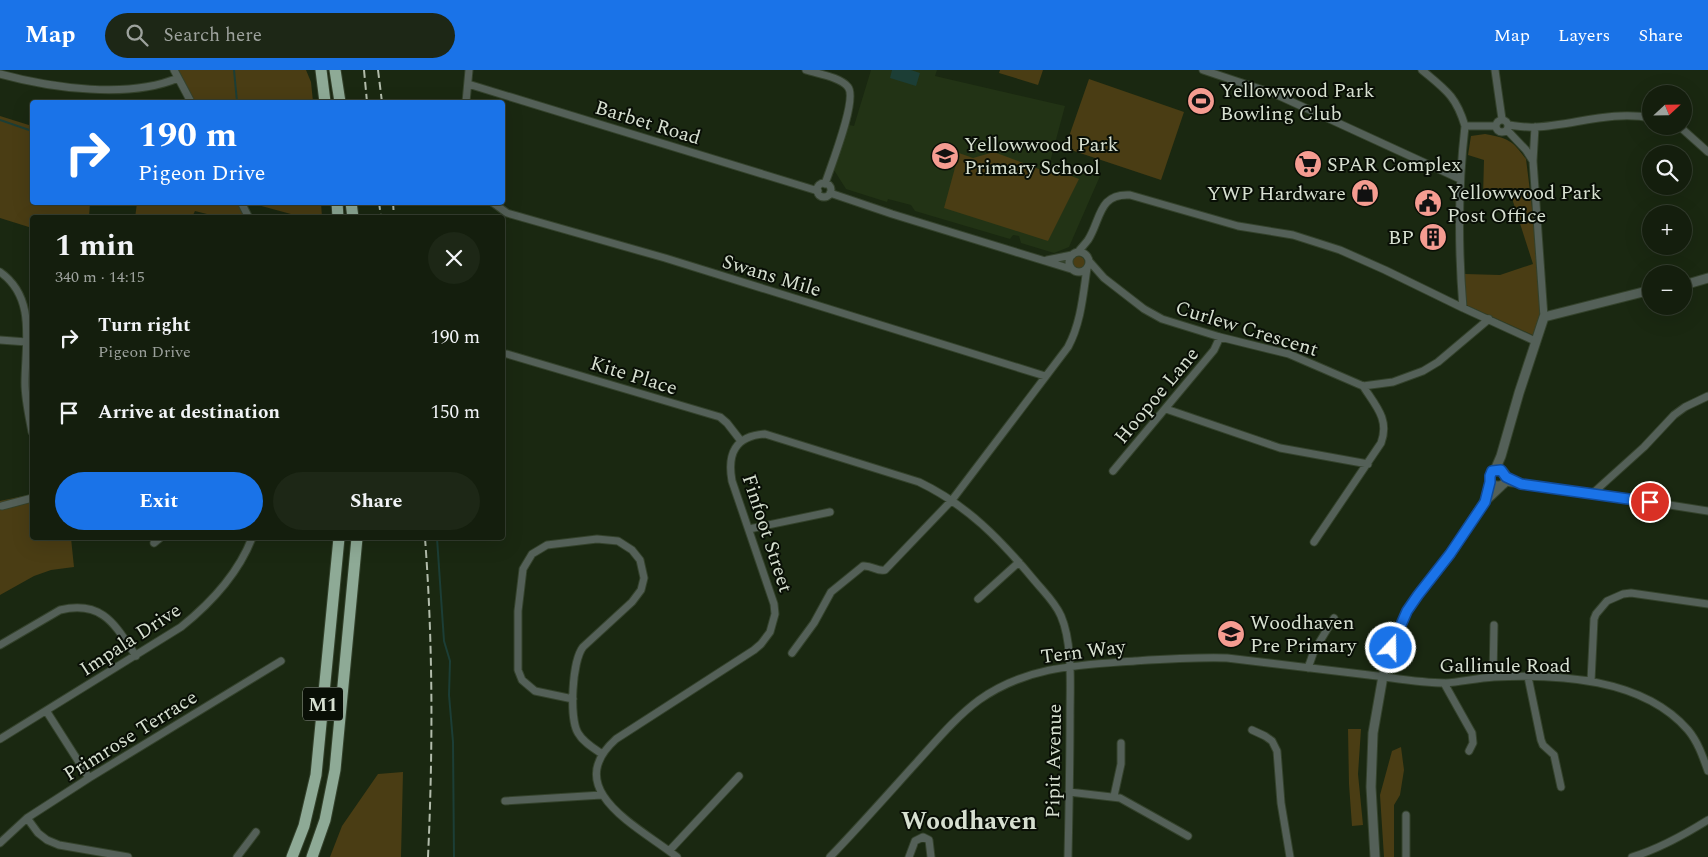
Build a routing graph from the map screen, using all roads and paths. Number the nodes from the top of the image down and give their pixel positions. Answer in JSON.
{"nodes":[{"id":1,"x":174,"y":70,"type":"edge"},
{"id":2,"x":320,"y":70,"type":"edge"},
{"id":3,"x":336,"y":70,"type":"edge"},
{"id":4,"x":470,"y":70,"type":"edge"},
{"id":5,"x":806,"y":70,"type":"edge"},
{"id":6,"x":1203,"y":70,"type":"edge"},
{"id":7,"x":1422,"y":70,"type":"edge"},
{"id":8,"x":1495,"y":70,"type":"edge"},
{"id":9,"x":0,"y":74,"type":"edge"},
{"id":10,"x":178,"y":78,"type":"junction"},
{"id":11,"x":468,"y":84,"type":"junction"},
{"id":12,"x":190,"y":100,"type":"edge"},
{"id":13,"x":325,"y":100,"type":"edge"},
{"id":14,"x":340,"y":100,"type":"edge"},
{"id":15,"x":466,"y":100,"type":"edge"},
{"id":16,"x":1642,"y":118,"type":"edge"},
{"id":17,"x":1502,"y":120,"type":"junction"},
{"id":18,"x":1465,"y":126,"type":"junction"},
{"id":19,"x":1496,"y":126,"type":"junction"},
{"id":20,"x":1535,"y":127,"type":"junction"},
{"id":21,"x":1508,"y":128,"type":"junction"},
{"id":22,"x":1689,"y":135,"type":"edge"},
{"id":23,"x":1708,"y":152,"type":"edge"},
{"id":24,"x":1534,"y":161,"type":"junction"},
{"id":25,"x":1460,"y":179,"type":"junction"},
{"id":26,"x":825,"y":184,"type":"junction"},
{"id":27,"x":818,"y":191,"type":"junction"},
{"id":28,"x":830,"y":194,"type":"junction"},
{"id":29,"x":496,"y":205,"type":"edge"},
{"id":30,"x":1088,"y":240,"type":"junction"},
{"id":31,"x":1075,"y":253,"type":"junction"},
{"id":32,"x":1045,"y":260,"type":"junction"},
{"id":33,"x":1086,"y":268,"type":"junction"},
{"id":34,"x":1071,"y":269,"type":"junction"},
{"id":35,"x":0,"y":272,"type":"edge"},
{"id":36,"x":1104,"y":278,"type":"junction"},
{"id":37,"x":1708,"y":278,"type":"edge"},
{"id":38,"x":1692,"y":283,"type":"edge"},
{"id":39,"x":1642,"y":292,"type":"edge"},
{"id":40,"x":1463,"y":308,"type":"junction"},
{"id":41,"x":1544,"y":317,"type":"junction"},
{"id":42,"x":1489,"y":319,"type":"junction"},
{"id":43,"x":1220,"y":337,"type":"junction"},
{"id":44,"x":0,"y":340,"type":"edge"},
{"id":45,"x":1535,"y":341,"type":"junction"},
{"id":46,"x":27,"y":342,"type":"junction"},
{"id":47,"x":507,"y":354,"type":"dead end"},
{"id":48,"x":1045,"y":376,"type":"junction"},
{"id":49,"x":1363,"y":386,"type":"junction"},
{"id":50,"x":1708,"y":396,"type":"edge"},
{"id":51,"x":1166,"y":410,"type":"junction"},
{"id":52,"x":30,"y":422,"type":"edge"},
{"id":53,"x":741,"y":441,"type":"junction"},
{"id":54,"x":1501,"y":456,"type":"junction"},
{"id":55,"x":1368,"y":464,"type":"junction"},
{"id":56,"x":1495,"y":470,"type":"junction"},
{"id":57,"x":1113,"y":471,"type":"dead end"},
{"id":58,"x":1504,"y":480,"type":"junction"},
{"id":59,"x":1490,"y":482,"type":"junction"},
{"id":60,"x":1593,"y":494,"type":"junction"},
{"id":61,"x":30,"y":499,"type":"edge"},
{"id":62,"x":952,"y":500,"type":"junction"},
{"id":63,"x":1485,"y":502,"type":"junction"},
{"id":64,"x":2,"y":506,"type":"dead end"},
{"id":65,"x":1708,"y":511,"type":"edge"},
{"id":66,"x":830,"y":512,"type":"dead end"},
{"id":67,"x":748,"y":529,"type":"junction"},
{"id":68,"x":158,"y":540,"type":"edge"},
{"id":69,"x":251,"y":540,"type":"edge"},
{"id":70,"x":339,"y":540,"type":"edge"},
{"id":71,"x":357,"y":540,"type":"edge"},
{"id":72,"x":1314,"y":542,"type":"dead end"},
{"id":73,"x":154,"y":543,"type":"dead end"},
{"id":74,"x":1019,"y":562,"type":"junction"},
{"id":75,"x":978,"y":599,"type":"dead end"},
{"id":76,"x":1708,"y":604,"type":"edge"},
{"id":77,"x":1334,"y":618,"type":"dead end"},
{"id":78,"x":1494,"y":625,"type":"dead end"},
{"id":79,"x":0,"y":645,"type":"edge"},
{"id":80,"x":792,"y":653,"type":"dead end"},
{"id":81,"x":136,"y":656,"type":"junction"},
{"id":82,"x":281,"y":661,"type":"dead end"},
{"id":83,"x":1070,"y":666,"type":"junction"},
{"id":84,"x":1308,"y":668,"type":"junction"},
{"id":85,"x":1383,"y":676,"type":"junction"},
{"id":86,"x":1493,"y":677,"type":"junction"},
{"id":87,"x":1528,"y":677,"type":"junction"},
{"id":88,"x":1591,"y":680,"type":"junction"},
{"id":89,"x":1444,"y":683,"type":"junction"},
{"id":90,"x":573,"y":700,"type":"junction"},
{"id":91,"x":46,"y":712,"type":"junction"},
{"id":92,"x":1252,"y":730,"type":"dead end"},
{"id":93,"x":0,"y":739,"type":"edge"},
{"id":94,"x":1121,"y":742,"type":"dead end"},
{"id":95,"x":1469,"y":751,"type":"dead end"},
{"id":96,"x":602,"y":754,"type":"junction"},
{"id":97,"x":1708,"y":771,"type":"edge"},
{"id":98,"x":740,"y":776,"type":"dead end"},
{"id":99,"x":89,"y":778,"type":"junction"},
{"id":100,"x":1561,"y":787,"type":"dead end"},
{"id":101,"x":1069,"y":792,"type":"junction"},
{"id":102,"x":602,"y":796,"type":"junction"},
{"id":103,"x":1114,"y":796,"type":"junction"},
{"id":104,"x":504,"y":801,"type":"dead end"},
{"id":105,"x":1406,"y":815,"type":"dead end"},
{"id":106,"x":27,"y":818,"type":"junction"},
{"id":107,"x":1708,"y":820,"type":"edge"},
{"id":108,"x":256,"y":832,"type":"dead end"},
{"id":109,"x":1188,"y":836,"type":"dead end"},
{"id":110,"x":0,"y":843,"type":"edge"},
{"id":111,"x":669,"y":851,"type":"junction"},
{"id":112,"x":128,"y":857,"type":"edge"},
{"id":113,"x":237,"y":857,"type":"edge"},
{"id":114,"x":292,"y":857,"type":"edge"},
{"id":115,"x":312,"y":857,"type":"edge"},
{"id":116,"x":677,"y":857,"type":"edge"},
{"id":117,"x":830,"y":857,"type":"edge"},
{"id":118,"x":909,"y":857,"type":"edge"},
{"id":119,"x":931,"y":857,"type":"edge"},
{"id":120,"x":1068,"y":857,"type":"edge"},
{"id":121,"x":1290,"y":857,"type":"edge"},
{"id":122,"x":1375,"y":857,"type":"edge"},
{"id":123,"x":1406,"y":857,"type":"edge"},
{"id":124,"x":1632,"y":857,"type":"edge"}],
"edges":[{"from":1,"to":10,"type":"street"},
{"from":2,"to":13,"type":"highway"},
{"from":3,"to":14,"type":"highway"},
{"from":4,"to":11,"type":"street"},
{"from":5,"to":26,"type":"street"},
{"from":6,"to":25,"type":"street"},
{"from":7,"to":18,"type":"street"},
{"from":8,"to":17,"type":"street"},
{"from":9,"to":10,"type":"street"},
{"from":10,"to":12,"type":"street"},
{"from":11,"to":15,"type":"street"},
{"from":11,"to":27,"type":"street","name":"Barbet Road"},
{"from":16,"to":20,"type":"street"},
{"from":17,"to":19,"type":"street"},
{"from":17,"to":21,"type":"street"},
{"from":18,"to":19,"type":"street"},
{"from":18,"to":25,"type":"street"},
{"from":19,"to":21,"type":"street"},
{"from":20,"to":21,"type":"street"},
{"from":20,"to":24,"type":"street"},
{"from":21,"to":24,"type":"street"},
{"from":22,"to":23,"type":"street"},
{"from":24,"to":41,"type":"street"},
{"from":25,"to":40,"type":"street"},
{"from":26,"to":27,"type":"street"},
{"from":26,"to":28,"type":"street"},
{"from":27,"to":28,"type":"street"},
{"from":28,"to":32,"type":"street"},
{"from":29,"to":48,"type":"street","name":"Swans Mile"},
{"from":30,"to":31,"type":"street"},
{"from":30,"to":33,"type":"street"},
{"from":30,"to":40,"type":"street"},
{"from":31,"to":32,"type":"street"},
{"from":31,"to":33,"type":"street"},
{"from":31,"to":34,"type":"street"},
{"from":32,"to":34,"type":"street"},
{"from":33,"to":34,"type":"street"},
{"from":33,"to":36,"type":"street","name":"Curlew Crescent"},
{"from":33,"to":36,"type":"street","name":"Curlew Crescent"},
{"from":33,"to":48,"type":"street"},
{"from":35,"to":46,"type":"street"},
{"from":36,"to":43,"type":"street","name":"Curlew Crescent"},
{"from":37,"to":38,"type":"street"},
{"from":39,"to":41,"type":"street"},
{"from":40,"to":42,"type":"street"},
{"from":41,"to":45,"type":"street"},
{"from":42,"to":45,"type":"street"},
{"from":42,"to":49,"type":"street"},
{"from":43,"to":49,"type":"street","name":"Curlew Crescent"},
{"from":43,"to":51,"type":"street","name":"Hoopoe Lane"},
{"from":44,"to":46,"type":"street"},
{"from":45,"to":54,"type":"street"},
{"from":46,"to":52,"type":"street"},
{"from":47,"to":53,"type":"street","name":"Kite Place"},
{"from":48,"to":62,"type":"street"},
{"from":49,"to":55,"type":"street"},
{"from":50,"to":60,"type":"street"},
{"from":51,"to":55,"type":"street"},
{"from":51,"to":57,"type":"street","name":"Hoopoe Lane"},
{"from":53,"to":62,"type":"street"},
{"from":53,"to":67,"type":"street","name":"Finfoot Street"},
{"from":54,"to":56,"type":"street"},
{"from":54,"to":58,"type":"street"},
{"from":55,"to":72,"type":"street"},
{"from":56,"to":58,"type":"street"},
{"from":56,"to":59,"type":"street"},
{"from":58,"to":59,"type":"street"},
{"from":58,"to":60,"type":"street"},
{"from":58,"to":63,"type":"street"},
{"from":59,"to":63,"type":"street"},
{"from":60,"to":65,"type":"street"},
{"from":61,"to":64,"type":"street"},
{"from":62,"to":74,"type":"street"},
{"from":62,"to":80,"type":"street"},
{"from":63,"to":85,"type":"street"},
{"from":66,"to":67,"type":"street"},
{"from":67,"to":96,"type":"street","name":"Finfoot Street"},
{"from":68,"to":73,"type":"street"},
{"from":69,"to":81,"type":"street","name":"Impala Drive"},
{"from":70,"to":114,"type":"highway","number":"M1"},
{"from":71,"to":115,"type":"highway","number":"M1"},
{"from":74,"to":75,"type":"street"},
{"from":74,"to":83,"type":"street"},
{"from":76,"to":88,"type":"street"},
{"from":77,"to":84,"type":"street"},
{"from":78,"to":86,"type":"street"},
{"from":79,"to":81,"type":"street"},
{"from":81,"to":91,"type":"street","name":"Impala Drive"},
{"from":82,"to":99,"type":"street","name":"Primrose Terrace"},
{"from":83,"to":84,"type":"street","name":"Tern Way"},
{"from":83,"to":101,"type":"street","name":"Pipit Avenue"},
{"from":83,"to":117,"type":"street","name":"Tern Way"},
{"from":84,"to":85,"type":"street","name":"Tern Way"},
{"from":85,"to":89,"type":"street","name":"Gallinule Road"},
{"from":85,"to":122,"type":"street"},
{"from":86,"to":87,"type":"street","name":"Gallinule Road"},
{"from":86,"to":89,"type":"street","name":"Gallinule Road"},
{"from":87,"to":88,"type":"street","name":"Gallinule Road"},
{"from":87,"to":100,"type":"street"},
{"from":88,"to":97,"type":"street","name":"Gallinule Road"},
{"from":89,"to":95,"type":"street"},
{"from":90,"to":90,"type":"street"},
{"from":90,"to":96,"type":"street"},
{"from":91,"to":93,"type":"street","name":"Impala Drive"},
{"from":91,"to":99,"type":"street"},
{"from":92,"to":121,"type":"street"},
{"from":94,"to":103,"type":"street"},
{"from":96,"to":102,"type":"street"},
{"from":98,"to":111,"type":"street"},
{"from":99,"to":106,"type":"street","name":"Primrose Terrace"},
{"from":101,"to":103,"type":"street"},
{"from":101,"to":120,"type":"street","name":"Pipit Avenue"},
{"from":102,"to":104,"type":"street"},
{"from":102,"to":111,"type":"street"},
{"from":103,"to":109,"type":"street"},
{"from":105,"to":123,"type":"street"},
{"from":106,"to":110,"type":"street","name":"Primrose Terrace"},
{"from":106,"to":112,"type":"street"},
{"from":107,"to":124,"type":"street"},
{"from":108,"to":113,"type":"street"},
{"from":111,"to":116,"type":"street"},
{"from":118,"to":119,"type":"street"}]}
